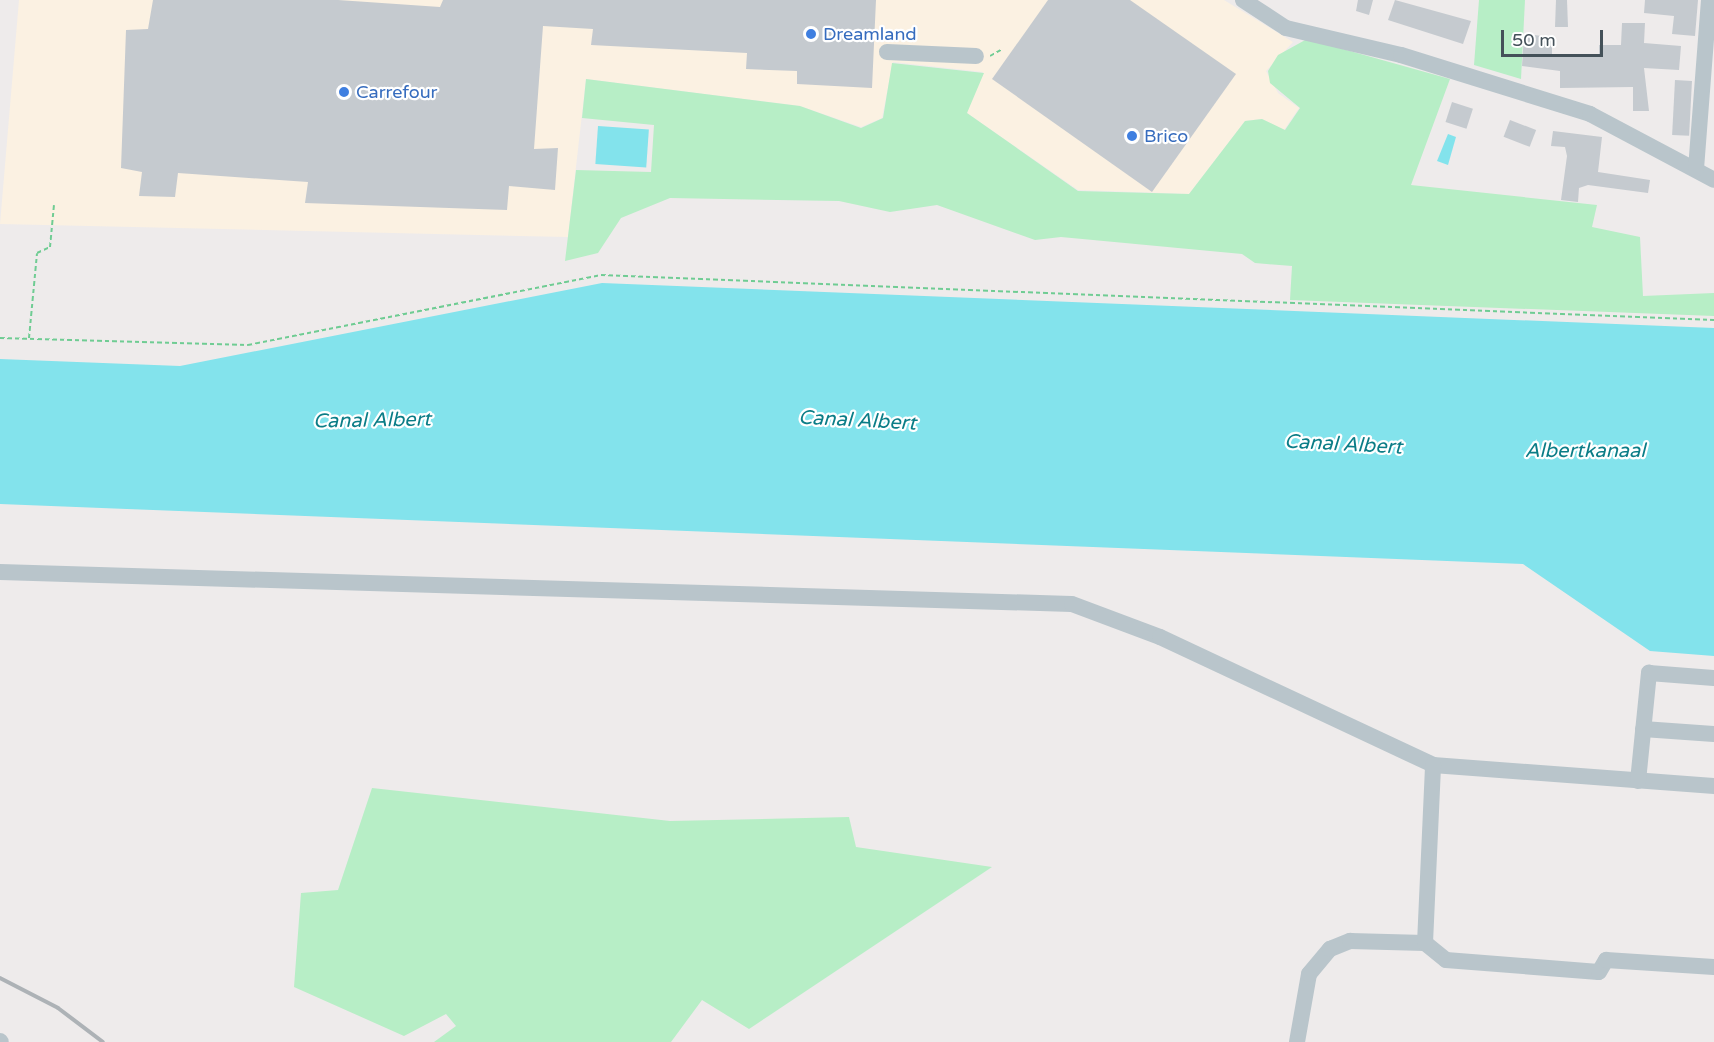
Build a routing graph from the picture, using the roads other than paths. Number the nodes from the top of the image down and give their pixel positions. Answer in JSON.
{"nodes":[{"id":1,"x":1243,"y":0,"type":"edge"},
{"id":2,"x":1708,"y":0,"type":"edge"},
{"id":3,"x":887,"y":52,"type":"dead end"},
{"id":4,"x":976,"y":56,"type":"dead end"},
{"id":5,"x":1696,"y":169,"type":"junction"},
{"id":6,"x":1714,"y":180,"type":"edge"},
{"id":7,"x":0,"y":572,"type":"edge"},
{"id":8,"x":1714,"y":678,"type":"edge"},
{"id":9,"x":1643,"y":729,"type":"junction"},
{"id":10,"x":1714,"y":734,"type":"edge"},
{"id":11,"x":1433,"y":765,"type":"junction"},
{"id":12,"x":1638,"y":781,"type":"junction"},
{"id":13,"x":1714,"y":786,"type":"edge"},
{"id":14,"x":1425,"y":943,"type":"junction"},
{"id":15,"x":1714,"y":967,"type":"edge"},
{"id":16,"x":1297,"y":1042,"type":"edge"}],
"edges":[{"from":1,"to":5,"type":"street"},
{"from":2,"to":5,"type":"street"},
{"from":3,"to":4,"type":"street"},
{"from":5,"to":6,"type":"street"},
{"from":7,"to":11,"type":"street"},
{"from":8,"to":9,"type":"street"},
{"from":9,"to":10,"type":"street"},
{"from":9,"to":12,"type":"street"},
{"from":11,"to":12,"type":"street"},
{"from":11,"to":14,"type":"street"},
{"from":12,"to":13,"type":"street"},
{"from":14,"to":15,"type":"street"},
{"from":14,"to":16,"type":"street"}]}
